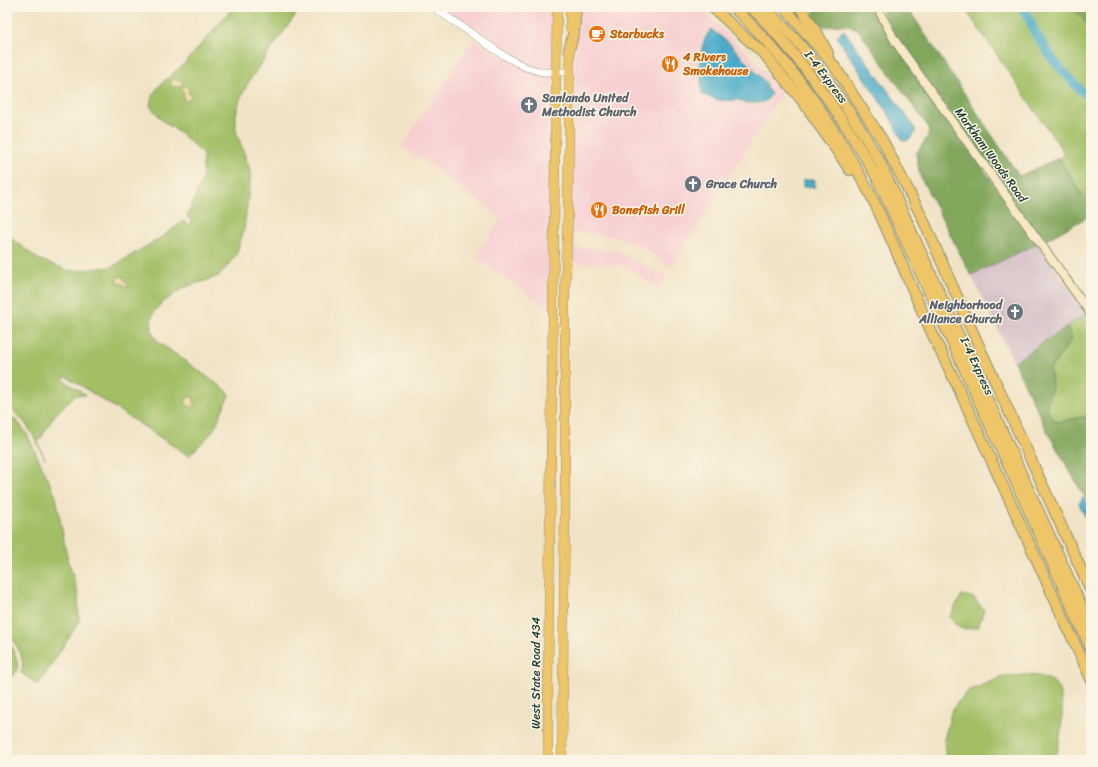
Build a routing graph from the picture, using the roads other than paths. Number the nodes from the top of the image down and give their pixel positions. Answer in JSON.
{"nodes":[{"id":1,"x":432,"y":7,"type":"edge"},
{"id":2,"x":570,"y":7,"type":"edge"},
{"id":3,"x":576,"y":7,"type":"edge"},
{"id":4,"x":712,"y":7,"type":"edge"},
{"id":5,"x":733,"y":7,"type":"edge"},
{"id":6,"x":751,"y":7,"type":"edge"},
{"id":7,"x":765,"y":7,"type":"edge"},
{"id":8,"x":784,"y":7,"type":"edge"},
{"id":9,"x":800,"y":7,"type":"edge"},
{"id":10,"x":876,"y":7,"type":"edge"},
{"id":11,"x":557,"y":10,"type":"edge"},
{"id":12,"x":569,"y":50,"type":"junction"},
{"id":13,"x":835,"y":67,"type":"junction"},
{"id":14,"x":557,"y":72,"type":"junction"},
{"id":15,"x":569,"y":72,"type":"junction"},
{"id":16,"x":554,"y":175,"type":"junction"},
{"id":17,"x":869,"y":193,"type":"junction"},
{"id":18,"x":554,"y":236,"type":"junction"},
{"id":19,"x":566,"y":238,"type":"junction"},
{"id":20,"x":565,"y":296,"type":"junction"},
{"id":21,"x":1091,"y":314,"type":"edge"},
{"id":22,"x":551,"y":459,"type":"junction"},
{"id":23,"x":565,"y":511,"type":"junction"},
{"id":24,"x":1091,"y":591,"type":"edge"},
{"id":25,"x":1091,"y":626,"type":"edge"},
{"id":26,"x":1091,"y":649,"type":"edge"},
{"id":27,"x":1091,"y":679,"type":"edge"},
{"id":28,"x":548,"y":760,"type":"edge"},
{"id":29,"x":562,"y":760,"type":"edge"}],
"edges":[{"from":1,"to":14,"type":"street"},
{"from":2,"to":12,"type":"main road"},
{"from":3,"to":12,"type":"highway"},
{"from":4,"to":17,"type":"highway"},
{"from":5,"to":17,"type":"highway"},
{"from":6,"to":26,"type":"highway","name":"I-4 Express"},
{"from":7,"to":25,"type":"highway","name":"I-4 Express"},
{"from":8,"to":13,"type":"highway"},
{"from":9,"to":13,"type":"highway"},
{"from":10,"to":21,"type":"main road","name":"Markham Woods Road"},
{"from":11,"to":14,"type":"main road"},
{"from":12,"to":15,"type":"main road"},
{"from":13,"to":24,"type":"highway"},
{"from":14,"to":15,"type":"street"},
{"from":14,"to":16,"type":"main road"},
{"from":15,"to":19,"type":"main road"},
{"from":16,"to":18,"type":"main road","name":"West State Road 434"},
{"from":16,"to":19,"type":"main road"},
{"from":17,"to":27,"type":"highway"},
{"from":18,"to":20,"type":"main road"},
{"from":18,"to":22,"type":"main road","name":"West State Road 434"},
{"from":19,"to":20,"type":"main road"},
{"from":20,"to":23,"type":"main road"},
{"from":22,"to":23,"type":"main road"},
{"from":22,"to":28,"type":"main road","name":"West State Road 434"},
{"from":23,"to":29,"type":"main road"}]}
